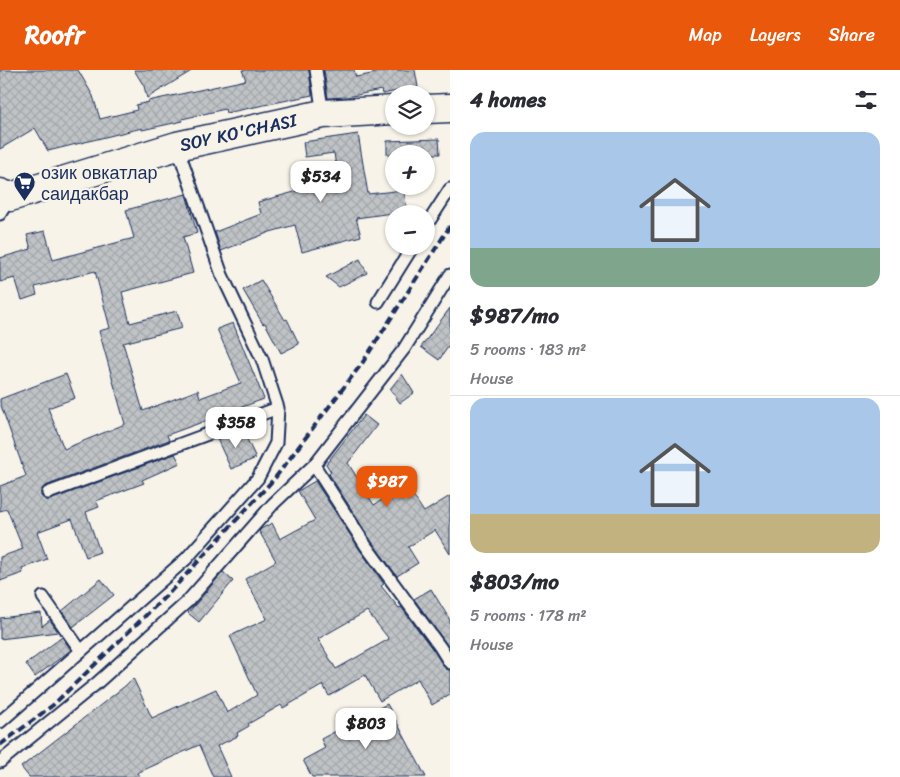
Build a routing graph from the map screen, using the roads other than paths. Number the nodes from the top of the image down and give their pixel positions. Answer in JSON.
{"nodes":[{"id":1,"x":316,"y":70,"type":"edge"},
{"id":2,"x":385,"y":111,"type":"edge"},
{"id":3,"x":323,"y":114,"type":"junction"},
{"id":4,"x":177,"y":146,"type":"junction"},
{"id":5,"x":450,"y":189,"type":"edge"},
{"id":6,"x":3,"y":201,"type":"edge"},
{"id":7,"x":435,"y":212,"type":"edge"},
{"id":8,"x":408,"y":255,"type":"edge"},
{"id":9,"x":450,"y":275,"type":"edge"},
{"id":10,"x":378,"y":302,"type":"dead end"},
{"id":11,"x":278,"y":408,"type":"junction"},
{"id":12,"x":314,"y":464,"type":"junction"},
{"id":13,"x":48,"y":493,"type":"dead end"},
{"id":14,"x":43,"y":597,"type":"dead end"},
{"id":15,"x":82,"y":651,"type":"junction"},
{"id":16,"x":450,"y":663,"type":"edge"},
{"id":17,"x":0,"y":722,"type":"edge"},
{"id":18,"x":0,"y":762,"type":"edge"}],
"edges":[{"from":1,"to":3,"type":"lane"},
{"from":2,"to":3,"type":"main road","name":"SOY KO'CHASI"},
{"from":3,"to":4,"type":"main road","name":"SOY KO'CHASI"},
{"from":4,"to":6,"type":"main road","name":"SOY KO'CHASI"},
{"from":4,"to":11,"type":"lane"},
{"from":5,"to":7,"type":"lane"},
{"from":8,"to":10,"type":"lane"},
{"from":9,"to":12,"type":"lane"},
{"from":11,"to":13,"type":"lane"},
{"from":11,"to":15,"type":"lane"},
{"from":12,"to":16,"type":"lane"},
{"from":12,"to":18,"type":"lane"},
{"from":14,"to":15,"type":"lane"},
{"from":15,"to":17,"type":"lane"}]}
